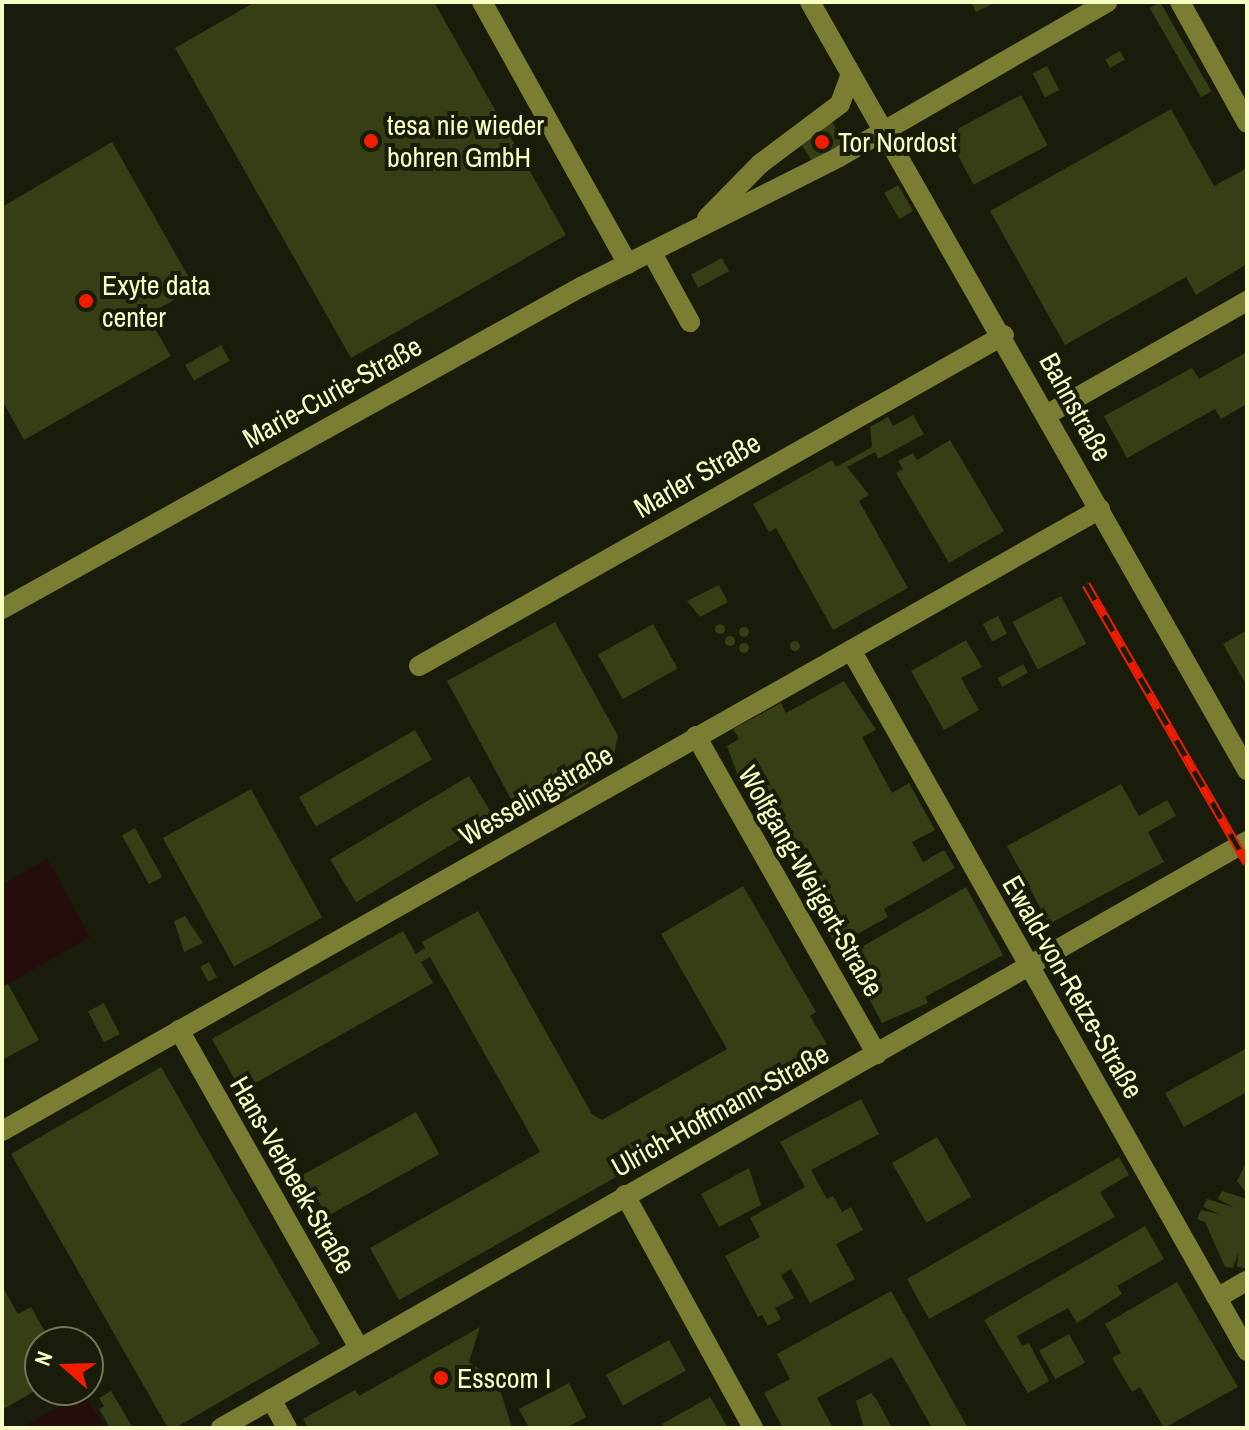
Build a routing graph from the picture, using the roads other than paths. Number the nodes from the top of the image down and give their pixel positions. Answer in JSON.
{"nodes":[{"id":1,"x":482,"y":2,"type":"edge"},
{"id":2,"x":810,"y":2,"type":"edge"},
{"id":3,"x":1107,"y":2,"type":"edge"},
{"id":4,"x":1180,"y":2,"type":"edge"},
{"id":5,"x":851,"y":74,"type":"junction"},
{"id":6,"x":1247,"y":123,"type":"edge"},
{"id":7,"x":884,"y":132,"type":"junction"},
{"id":8,"x":694,"y":231,"type":"junction"},
{"id":9,"x":652,"y":253,"type":"junction"},
{"id":10,"x":628,"y":264,"type":"junction"},
{"id":11,"x":1247,"y":301,"type":"edge"},
{"id":12,"x":690,"y":322,"type":"dead end"},
{"id":13,"x":1004,"y":335,"type":"junction"},
{"id":14,"x":1048,"y":414,"type":"junction"},
{"id":15,"x":1100,"y":509,"type":"junction"},
{"id":16,"x":2,"y":609,"type":"edge"},
{"id":17,"x":851,"y":650,"type":"junction"},
{"id":18,"x":419,"y":666,"type":"dead end"},
{"id":19,"x":696,"y":736,"type":"junction"},
{"id":20,"x":1247,"y":770,"type":"edge"},
{"id":21,"x":1247,"y":841,"type":"edge"},
{"id":22,"x":1029,"y":967,"type":"junction"},
{"id":23,"x":179,"y":1030,"type":"junction"},
{"id":24,"x":877,"y":1054,"type":"junction"},
{"id":25,"x":2,"y":1131,"type":"edge"},
{"id":26,"x":625,"y":1195,"type":"junction"},
{"id":27,"x":1247,"y":1281,"type":"edge"},
{"id":28,"x":1217,"y":1298,"type":"junction"},
{"id":29,"x":359,"y":1348,"type":"junction"},
{"id":30,"x":1247,"y":1351,"type":"edge"},
{"id":31,"x":271,"y":1399,"type":"junction"},
{"id":32,"x":221,"y":1428,"type":"edge"},
{"id":33,"x":287,"y":1428,"type":"edge"},
{"id":34,"x":753,"y":1428,"type":"edge"}],
"edges":[{"from":1,"to":10,"type":"street"},
{"from":2,"to":5,"type":"street","name":"Bahnstraße"},
{"from":3,"to":7,"type":"street"},
{"from":4,"to":6,"type":"street"},
{"from":5,"to":7,"type":"street","name":"Bahnstraße"},
{"from":5,"to":8,"type":"street"},
{"from":7,"to":8,"type":"street","name":"Marie-Curie-Straße"},
{"from":7,"to":13,"type":"street","name":"Bahnstraße"},
{"from":8,"to":9,"type":"street","name":"Marie-Curie-Straße"},
{"from":9,"to":10,"type":"street","name":"Marie-Curie-Straße"},
{"from":9,"to":12,"type":"street"},
{"from":10,"to":16,"type":"street","name":"Marie-Curie-Straße"},
{"from":11,"to":14,"type":"street"},
{"from":13,"to":14,"type":"street","name":"Bahnstraße"},
{"from":13,"to":18,"type":"street","name":"Marler Straße"},
{"from":14,"to":15,"type":"street","name":"Bahnstraße"},
{"from":15,"to":17,"type":"street","name":"Wesselingstraße"},
{"from":15,"to":20,"type":"street","name":"Bahnstraße"},
{"from":17,"to":19,"type":"street","name":"Wesselingstraße"},
{"from":17,"to":22,"type":"street","name":"Ewald-von-Retze-Straße"},
{"from":19,"to":23,"type":"street","name":"Wesselingstraße"},
{"from":19,"to":24,"type":"street","name":"Wolfgang-Weigert-Straße"},
{"from":21,"to":22,"type":"street","name":"Ulrich-Hoffmann-Straße"},
{"from":22,"to":24,"type":"street","name":"Ulrich-Hoffmann-Straße"},
{"from":22,"to":28,"type":"street","name":"Ewald-von-Retze-Straße"},
{"from":23,"to":25,"type":"street","name":"Wesselingstraße"},
{"from":23,"to":29,"type":"street","name":"Hans-Verbeek-Straße"},
{"from":24,"to":26,"type":"street","name":"Ulrich-Hoffmann-Straße"},
{"from":26,"to":29,"type":"street","name":"Ulrich-Hoffmann-Straße"},
{"from":26,"to":34,"type":"street"},
{"from":27,"to":28,"type":"street"},
{"from":28,"to":30,"type":"street","name":"Ewald-von-Retze-Straße"},
{"from":29,"to":31,"type":"street","name":"Ulrich-Hoffmann-Straße"},
{"from":31,"to":32,"type":"street","name":"Ulrich-Hoffmann-Straße"},
{"from":31,"to":33,"type":"street"}]}
